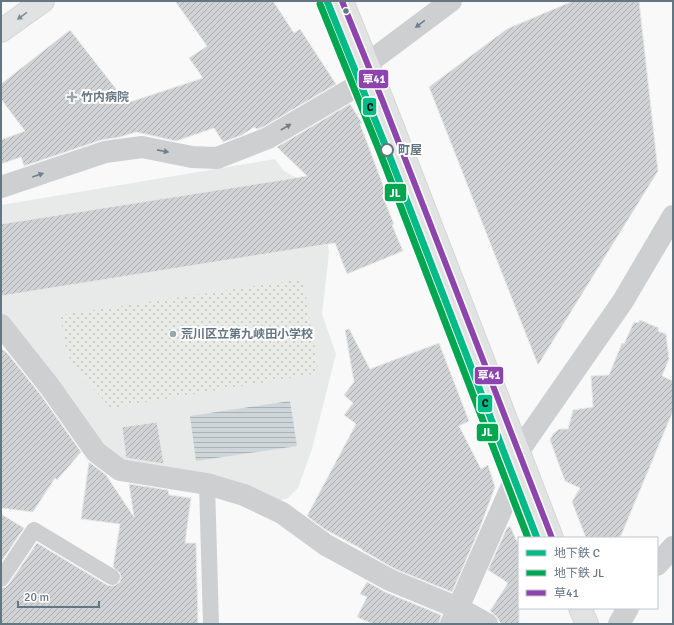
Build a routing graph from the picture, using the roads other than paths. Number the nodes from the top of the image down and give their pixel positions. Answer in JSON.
{"nodes":[{"id":1,"x":43,"y":1,"type":"edge"},
{"id":2,"x":342,"y":1,"type":"edge"},
{"id":3,"x":451,"y":1,"type":"edge"},
{"id":4,"x":1,"y":31,"type":"edge"},
{"id":5,"x":370,"y":70,"type":"junction"},
{"id":6,"x":1,"y":187,"type":"edge"},
{"id":7,"x":673,"y":216,"type":"edge"},
{"id":8,"x":1,"y":326,"type":"edge"},
{"id":9,"x":520,"y":457,"type":"junction"},
{"id":10,"x":207,"y":484,"type":"junction"},
{"id":11,"x":552,"y":537,"type":"edge"},
{"id":12,"x":673,"y":547,"type":"edge"},
{"id":13,"x":658,"y":564,"type":"edge"},
{"id":14,"x":112,"y":577,"type":"dead end"},
{"id":15,"x":1,"y":579,"type":"edge"},
{"id":16,"x":580,"y":609,"type":"edge"},
{"id":17,"x":627,"y":609,"type":"edge"},
{"id":18,"x":455,"y":616,"type":"edge"},
{"id":19,"x":211,"y":624,"type":"edge"},
{"id":20,"x":487,"y":624,"type":"edge"},
{"id":21,"x":586,"y":624,"type":"edge"},
{"id":22,"x":618,"y":624,"type":"edge"}],
"edges":[{"from":1,"to":4,"type":"main road","one_way":true},
{"from":2,"to":5,"type":"main road"},
{"from":3,"to":5,"type":"street","one_way":true},
{"from":6,"to":5,"type":"street","one_way":true},
{"from":5,"to":9,"type":"main road"},
{"from":7,"to":9,"type":"street"},
{"from":8,"to":10,"type":"street"},
{"from":9,"to":11,"type":"main road"},
{"from":9,"to":18,"type":"street"},
{"from":10,"to":18,"type":"street"},
{"from":10,"to":19,"type":"lane"},
{"from":12,"to":13,"type":"street"},
{"from":14,"to":15,"type":"lane"},
{"from":16,"to":21,"type":"main road"},
{"from":17,"to":22,"type":"street"},
{"from":18,"to":20,"type":"street"}]}
